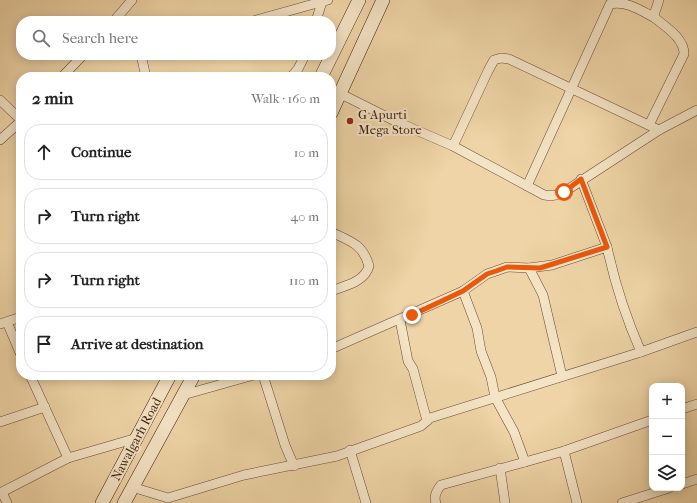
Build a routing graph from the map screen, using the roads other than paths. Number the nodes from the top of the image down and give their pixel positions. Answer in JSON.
{"nodes":[{"id":1,"x":132,"y":0,"type":"edge"},
{"id":2,"x":359,"y":0,"type":"edge"},
{"id":3,"x":384,"y":0,"type":"edge"},
{"id":4,"x":659,"y":0,"type":"edge"},
{"id":5,"x":325,"y":1,"type":"edge"},
{"id":6,"x":118,"y":16,"type":"edge"},
{"id":7,"x":271,"y":16,"type":"edge"},
{"id":8,"x":318,"y":16,"type":"edge"},
{"id":9,"x":655,"y":18,"type":"junction"},
{"id":10,"x":336,"y":48,"type":"edge"},
{"id":11,"x":78,"y":60,"type":"edge"},
{"id":12,"x":142,"y":60,"type":"edge"},
{"id":13,"x":302,"y":60,"type":"edge"},
{"id":14,"x":330,"y":60,"type":"edge"},
{"id":15,"x":67,"y":72,"type":"edge"},
{"id":16,"x":145,"y":72,"type":"edge"},
{"id":17,"x":295,"y":72,"type":"edge"},
{"id":18,"x":324,"y":72,"type":"edge"},
{"id":19,"x":571,"y":88,"type":"junction"},
{"id":20,"x":336,"y":91,"type":"edge"},
{"id":21,"x":0,"y":100,"type":"edge"},
{"id":22,"x":697,"y":110,"type":"edge"},
{"id":23,"x":16,"y":116,"type":"edge"},
{"id":24,"x":649,"y":125,"type":"junction"},
{"id":25,"x":16,"y":126,"type":"edge"},
{"id":26,"x":659,"y":130,"type":"junction"},
{"id":27,"x":0,"y":140,"type":"edge"},
{"id":28,"x":453,"y":146,"type":"junction"},
{"id":29,"x":581,"y":179,"type":"junction"},
{"id":30,"x":527,"y":186,"type":"junction"},
{"id":31,"x":336,"y":234,"type":"edge"},
{"id":32,"x":607,"y":247,"type":"junction"},
{"id":33,"x":529,"y":268,"type":"junction"},
{"id":34,"x":336,"y":289,"type":"edge"},
{"id":35,"x":463,"y":291,"type":"junction"},
{"id":36,"x":16,"y":318,"type":"edge"},
{"id":37,"x":400,"y":320,"type":"junction"},
{"id":38,"x":3,"y":323,"type":"edge"},
{"id":39,"x":697,"y":332,"type":"edge"},
{"id":40,"x":16,"y":346,"type":"edge"},
{"id":41,"x":336,"y":347,"type":"edge"},
{"id":42,"x":641,"y":352,"type":"junction"},
{"id":43,"x":562,"y":376,"type":"junction"},
{"id":44,"x":32,"y":380,"type":"edge"},
{"id":45,"x":166,"y":380,"type":"edge"},
{"id":46,"x":191,"y":380,"type":"edge"},
{"id":47,"x":236,"y":380,"type":"edge"},
{"id":48,"x":265,"y":380,"type":"edge"},
{"id":49,"x":183,"y":395,"type":"junction"},
{"id":50,"x":495,"y":397,"type":"junction"},
{"id":51,"x":697,"y":404,"type":"edge"},
{"id":52,"x":45,"y":407,"type":"junction"},
{"id":53,"x":685,"y":408,"type":"edge"},
{"id":54,"x":427,"y":421,"type":"junction"},
{"id":55,"x":649,"y":421,"type":"edge"},
{"id":56,"x":0,"y":422,"type":"edge"},
{"id":57,"x":137,"y":438,"type":"junction"},
{"id":58,"x":350,"y":450,"type":"junction"},
{"id":59,"x":564,"y":451,"type":"junction"},
{"id":60,"x":68,"y":458,"type":"junction"},
{"id":61,"x":525,"y":462,"type":"junction"},
{"id":62,"x":294,"y":466,"type":"junction"},
{"id":63,"x":500,"y":468,"type":"junction"},
{"id":64,"x":697,"y":479,"type":"edge"},
{"id":65,"x":685,"y":483,"type":"edge"},
{"id":66,"x":132,"y":487,"type":"junction"},
{"id":67,"x":660,"y":491,"type":"edge"},
{"id":68,"x":1,"y":493,"type":"edge"},
{"id":69,"x":7,"y":503,"type":"edge"},
{"id":70,"x":102,"y":503,"type":"edge"},
{"id":71,"x":124,"y":503,"type":"edge"},
{"id":72,"x":366,"y":503,"type":"edge"},
{"id":73,"x":436,"y":503,"type":"edge"},
{"id":74,"x":505,"y":503,"type":"edge"},
{"id":75,"x":577,"y":503,"type":"edge"},
{"id":76,"x":622,"y":503,"type":"edge"}],
"edges":[{"from":1,"to":6,"type":"street"},
{"from":2,"to":10,"type":"street"},
{"from":3,"to":20,"type":"street"},
{"from":4,"to":9,"type":"street"},
{"from":5,"to":7,"type":"street"},
{"from":5,"to":8,"type":"street"},
{"from":9,"to":19,"type":"street"},
{"from":9,"to":24,"type":"street"},
{"from":11,"to":15,"type":"street"},
{"from":12,"to":16,"type":"street"},
{"from":13,"to":17,"type":"street"},
{"from":14,"to":18,"type":"street"},
{"from":19,"to":24,"type":"street"},
{"from":19,"to":28,"type":"street"},
{"from":19,"to":30,"type":"street"},
{"from":20,"to":28,"type":"street"},
{"from":21,"to":23,"type":"street"},
{"from":22,"to":26,"type":"street"},
{"from":24,"to":26,"type":"street"},
{"from":25,"to":27,"type":"street"},
{"from":26,"to":29,"type":"street"},
{"from":28,"to":30,"type":"street"},
{"from":29,"to":30,"type":"street"},
{"from":29,"to":32,"type":"street"},
{"from":31,"to":34,"type":"street"},
{"from":32,"to":33,"type":"street"},
{"from":32,"to":42,"type":"street"},
{"from":33,"to":35,"type":"street"},
{"from":33,"to":43,"type":"street"},
{"from":35,"to":37,"type":"street"},
{"from":35,"to":50,"type":"street"},
{"from":36,"to":38,"type":"street"},
{"from":37,"to":41,"type":"street"},
{"from":37,"to":54,"type":"street"},
{"from":38,"to":40,"type":"street"},
{"from":39,"to":42,"type":"street"},
{"from":42,"to":43,"type":"street"},
{"from":43,"to":50,"type":"street"},
{"from":44,"to":52,"type":"street"},
{"from":45,"to":57,"type":"street","name":"Nawalgarh Road"},
{"from":46,"to":49,"type":"street"},
{"from":47,"to":49,"type":"street"},
{"from":48,"to":62,"type":"street"},
{"from":49,"to":66,"type":"street"},
{"from":50,"to":54,"type":"street"},
{"from":50,"to":61,"type":"street"},
{"from":51,"to":53,"type":"street"},
{"from":52,"to":56,"type":"street"},
{"from":52,"to":60,"type":"street"},
{"from":54,"to":58,"type":"street"},
{"from":55,"to":59,"type":"street"},
{"from":57,"to":60,"type":"street"},
{"from":57,"to":70,"type":"street","name":"Nawalgarh Road"},
{"from":58,"to":62,"type":"street"},
{"from":58,"to":72,"type":"street"},
{"from":59,"to":61,"type":"street"},
{"from":59,"to":75,"type":"street"},
{"from":60,"to":68,"type":"street"},
{"from":61,"to":63,"type":"street"},
{"from":62,"to":66,"type":"street"},
{"from":63,"to":73,"type":"street"},
{"from":63,"to":74,"type":"street"},
{"from":64,"to":65,"type":"street"},
{"from":66,"to":71,"type":"street"},
{"from":67,"to":76,"type":"street"},
{"from":68,"to":69,"type":"street"}]}
